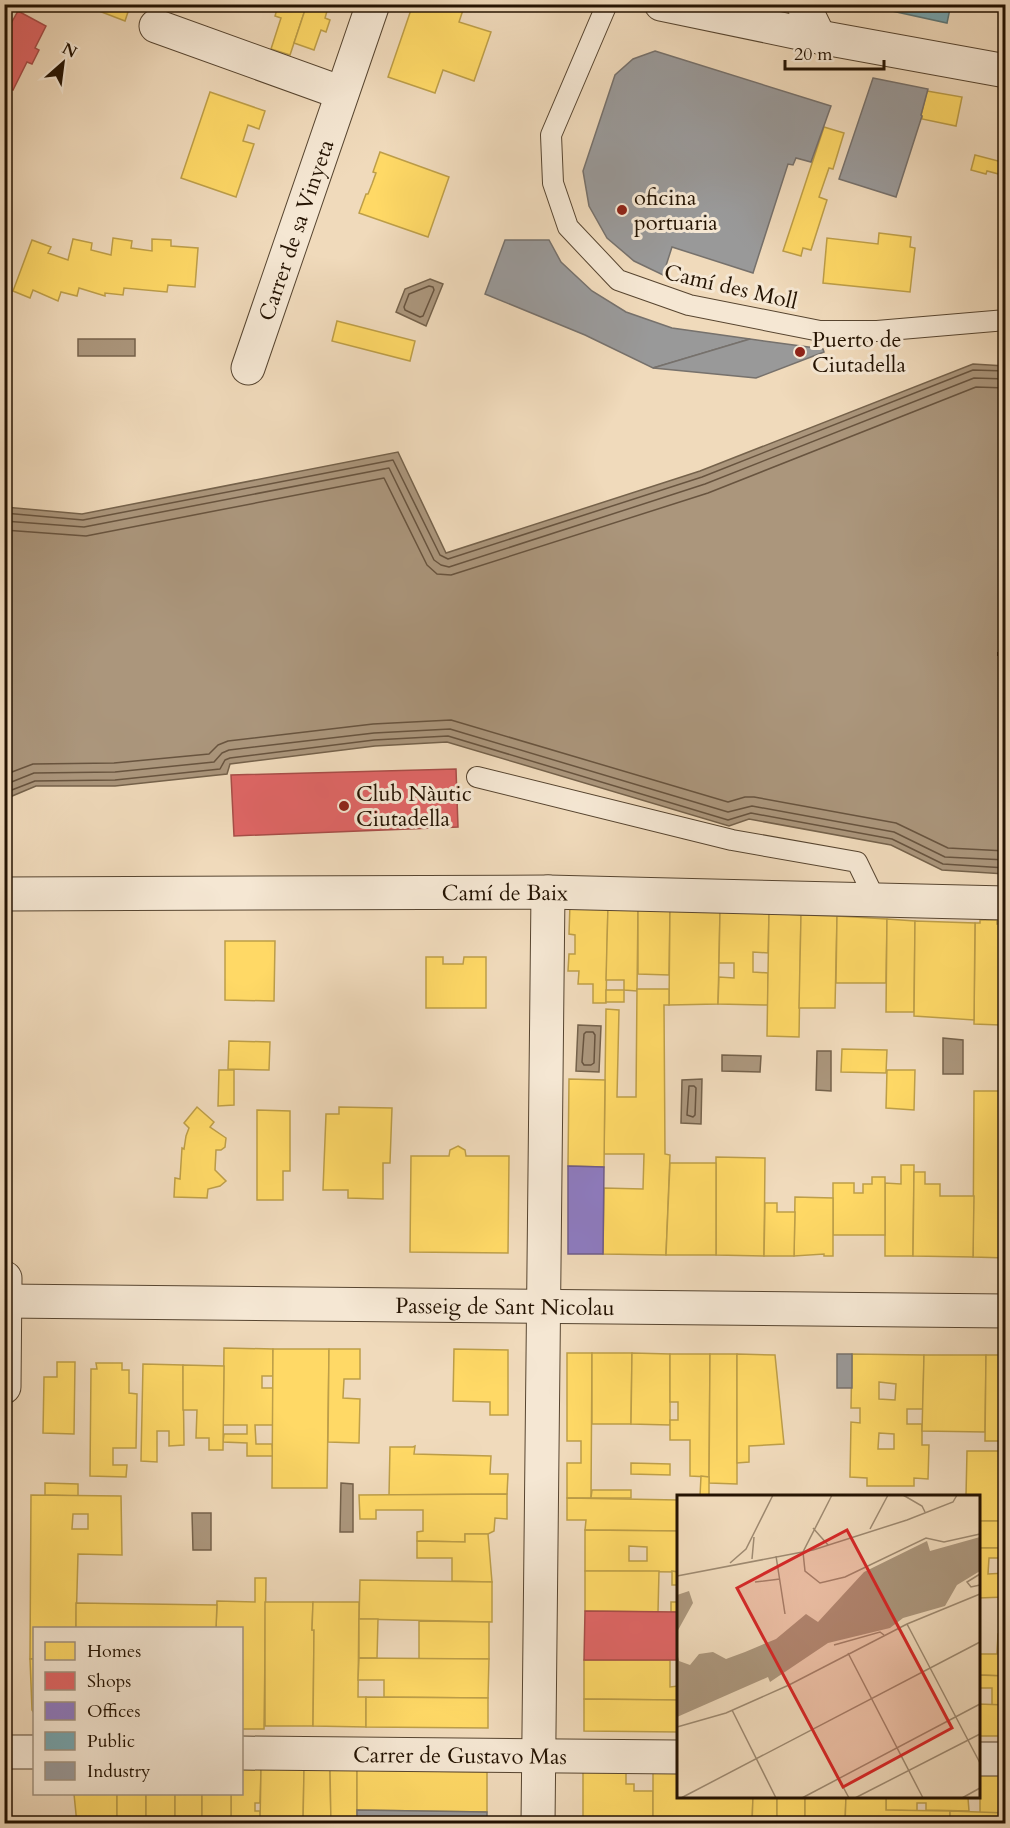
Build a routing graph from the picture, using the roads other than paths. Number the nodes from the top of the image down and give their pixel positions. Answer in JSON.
{"nodes":[{"id":1,"x":373,"y":4,"type":"edge"},
{"id":2,"x":607,"y":4,"type":"edge"},
{"id":3,"x":661,"y":4,"type":"edge"},
{"id":4,"x":803,"y":4,"type":"edge"},
{"id":5,"x":156,"y":26,"type":"dead end"},
{"id":6,"x":819,"y":37,"type":"junction"},
{"id":7,"x":1005,"y":71,"type":"edge"},
{"id":8,"x":342,"y":93,"type":"junction"},
{"id":9,"x":1005,"y":320,"type":"edge"},
{"id":10,"x":248,"y":368,"type":"dead end"},
{"id":11,"x":477,"y":777,"type":"dead end"},
{"id":12,"x":548,"y":892,"type":"junction"},
{"id":13,"x":4,"y":894,"type":"edge"},
{"id":14,"x":875,"y":899,"type":"junction"},
{"id":15,"x":1005,"y":903,"type":"edge"},
{"id":16,"x":4,"y":1278,"type":"edge"},
{"id":17,"x":5,"y":1301,"type":"edge"},
{"id":18,"x":543,"y":1306,"type":"junction"},
{"id":19,"x":1005,"y":1311,"type":"edge"},
{"id":20,"x":4,"y":1388,"type":"edge"},
{"id":21,"x":4,"y":1752,"type":"edge"},
{"id":22,"x":33,"y":1752,"type":"edge"},
{"id":23,"x":243,"y":1753,"type":"edge"},
{"id":24,"x":539,"y":1756,"type":"junction"},
{"id":25,"x":677,"y":1756,"type":"edge"},
{"id":26,"x":980,"y":1759,"type":"edge"},
{"id":27,"x":1005,"y":1759,"type":"edge"},
{"id":28,"x":538,"y":1824,"type":"edge"}],
"edges":[{"from":1,"to":8,"type":"street","name":"Carrer de sa Vinyeta"},
{"from":2,"to":9,"type":"lane","name":"Camí des Moll"},
{"from":3,"to":6,"type":"street"},
{"from":4,"to":6,"type":"street"},
{"from":5,"to":8,"type":"street"},
{"from":6,"to":7,"type":"street"},
{"from":8,"to":10,"type":"street","name":"Carrer de sa Vinyeta"},
{"from":11,"to":14,"type":"lane"},
{"from":12,"to":13,"type":"street","name":"Camí de Baix"},
{"from":12,"to":14,"type":"street","name":"Camí de Baix"},
{"from":12,"to":18,"type":"street"},
{"from":14,"to":15,"type":"street","name":"Camí de Baix"},
{"from":16,"to":17,"type":"street"},
{"from":17,"to":18,"type":"street","name":"Passeig de Sant Nicolau"},
{"from":17,"to":20,"type":"street"},
{"from":18,"to":19,"type":"street","name":"Passeig de Sant Nicolau"},
{"from":18,"to":24,"type":"street"},
{"from":21,"to":22,"type":"street"},
{"from":23,"to":24,"type":"street","name":"Carrer de Gustavo Mas"},
{"from":24,"to":25,"type":"street","name":"Carrer de Gustavo Mas"},
{"from":24,"to":28,"type":"street"},
{"from":26,"to":27,"type":"street"}]}
